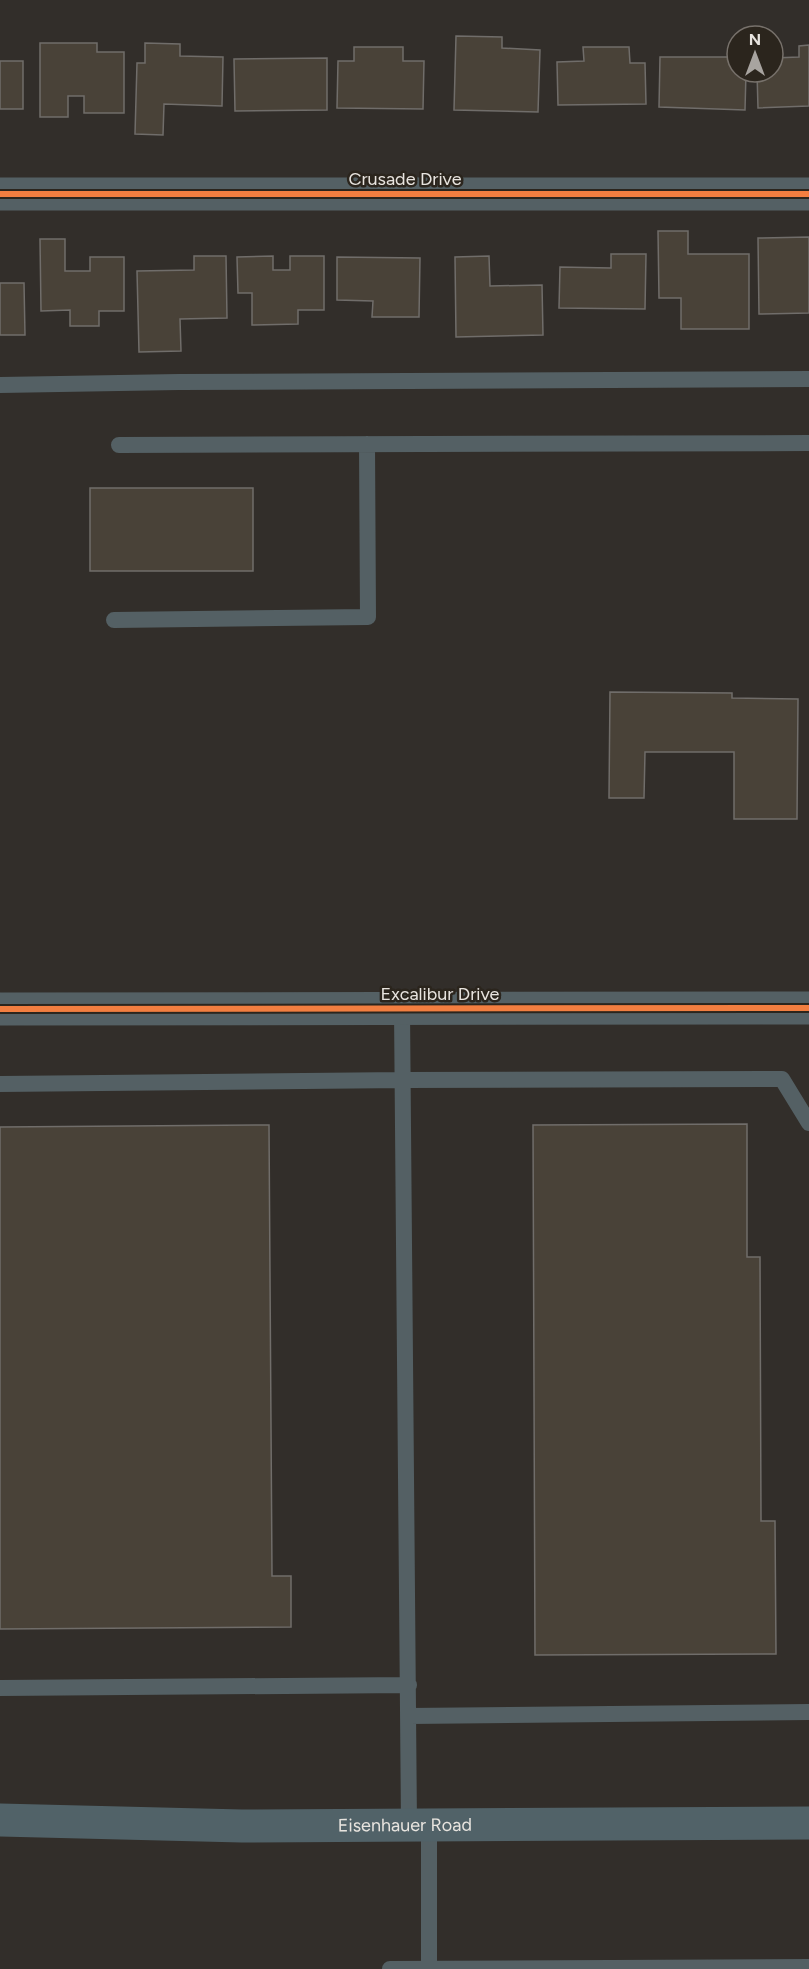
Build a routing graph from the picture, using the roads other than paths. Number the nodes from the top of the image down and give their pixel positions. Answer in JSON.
{"nodes":[{"id":1,"x":0,"y":194,"type":"edge"},
{"id":2,"x":809,"y":194,"type":"edge"},
{"id":3,"x":809,"y":379,"type":"edge"},
{"id":4,"x":0,"y":385,"type":"edge"},
{"id":5,"x":809,"y":443,"type":"edge"},
{"id":6,"x":367,"y":444,"type":"junction"},
{"id":7,"x":119,"y":445,"type":"dead end"},
{"id":8,"x":114,"y":620,"type":"dead end"},
{"id":9,"x":809,"y":1008,"type":"edge"},
{"id":10,"x":0,"y":1009,"type":"edge"},
{"id":11,"x":402,"y":1010,"type":"junction"},
{"id":12,"x":403,"y":1080,"type":"junction"},
{"id":13,"x":0,"y":1084,"type":"edge"},
{"id":14,"x":809,"y":1123,"type":"edge"},
{"id":15,"x":409,"y":1685,"type":"junction"},
{"id":16,"x":0,"y":1688,"type":"edge"},
{"id":17,"x":809,"y":1710,"type":"edge"},
{"id":18,"x":409,"y":1716,"type":"junction"},
{"id":19,"x":0,"y":1820,"type":"edge"},
{"id":20,"x":809,"y":1822,"type":"edge"},
{"id":21,"x":419,"y":1826,"type":"junction"},
{"id":22,"x":809,"y":1967,"type":"edge"},
{"id":23,"x":390,"y":1969,"type":"edge"},
{"id":24,"x":429,"y":1969,"type":"edge"}],
"edges":[{"from":1,"to":2,"type":"street","name":"Crusade Drive"},
{"from":3,"to":4,"type":"lane"},
{"from":5,"to":6,"type":"lane"},
{"from":6,"to":7,"type":"lane"},
{"from":6,"to":8,"type":"lane"},
{"from":9,"to":11,"type":"street","name":"Excalibur Drive"},
{"from":10,"to":11,"type":"street","name":"Excalibur Drive"},
{"from":11,"to":12,"type":"lane"},
{"from":12,"to":13,"type":"lane"},
{"from":12,"to":14,"type":"lane"},
{"from":12,"to":15,"type":"lane"},
{"from":15,"to":16,"type":"lane"},
{"from":15,"to":18,"type":"lane"},
{"from":17,"to":18,"type":"lane"},
{"from":18,"to":21,"type":"lane"},
{"from":19,"to":21,"type":"main road","name":"Eisenhauer Road"},
{"from":20,"to":21,"type":"main road","name":"Eisenhauer Road"},
{"from":21,"to":24,"type":"lane"},
{"from":22,"to":24,"type":"lane"},
{"from":23,"to":24,"type":"lane"}]}
